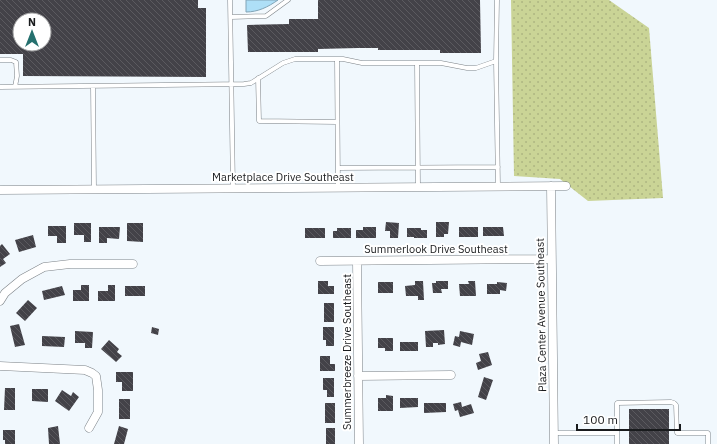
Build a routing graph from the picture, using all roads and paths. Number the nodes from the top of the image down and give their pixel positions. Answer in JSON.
{"nodes":[{"id":1,"x":230,"y":0,"type":"edge"},
{"id":2,"x":288,"y":0,"type":"edge"},
{"id":3,"x":497,"y":0,"type":"edge"},
{"id":4,"x":231,"y":17,"type":"junction"},
{"id":5,"x":337,"y":59,"type":"junction"},
{"id":6,"x":0,"y":60,"type":"edge"},
{"id":7,"x":496,"y":61,"type":"junction"},
{"id":8,"x":417,"y":63,"type":"junction"},
{"id":9,"x":258,"y":78,"type":"junction"},
{"id":10,"x":232,"y":84,"type":"junction"},
{"id":11,"x":93,"y":86,"type":"junction"},
{"id":12,"x":0,"y":87,"type":"edge"},
{"id":13,"x":15,"y":87,"type":"junction"},
{"id":14,"x":338,"y":122,"type":"junction"},
{"id":15,"x":418,"y":167,"type":"junction"},
{"id":16,"x":498,"y":167,"type":"junction"},
{"id":17,"x":338,"y":168,"type":"junction"},
{"id":18,"x":498,"y":186,"type":"junction"},
{"id":19,"x":551,"y":186,"type":"junction"},
{"id":20,"x":566,"y":186,"type":"dead end"},
{"id":21,"x":418,"y":187,"type":"junction"},
{"id":22,"x":233,"y":188,"type":"junction"},
{"id":23,"x":338,"y":188,"type":"junction"},
{"id":24,"x":94,"y":189,"type":"junction"},
{"id":25,"x":0,"y":190,"type":"edge"},
{"id":26,"x":552,"y":259,"type":"junction"},
{"id":27,"x":320,"y":261,"type":"dead end"},
{"id":28,"x":357,"y":261,"type":"junction"},
{"id":29,"x":133,"y":264,"type":"dead end"},
{"id":30,"x":0,"y":301,"type":"edge"},
{"id":31,"x":0,"y":366,"type":"edge"},
{"id":32,"x":451,"y":375,"type":"dead end"},
{"id":33,"x":358,"y":376,"type":"junction"},
{"id":34,"x":89,"y":428,"type":"dead end"},
{"id":35,"x":554,"y":434,"type":"junction"},
{"id":36,"x":617,"y":434,"type":"junction"},
{"id":37,"x":359,"y":444,"type":"edge"},
{"id":38,"x":554,"y":444,"type":"edge"},
{"id":39,"x":617,"y":444,"type":"edge"},
{"id":40,"x":708,"y":444,"type":"edge"}],
"edges":[{"from":1,"to":4,"type":"lane"},
{"from":2,"to":4,"type":"lane"},
{"from":3,"to":7,"type":"lane"},
{"from":4,"to":10,"type":"lane"},
{"from":5,"to":8,"type":"lane"},
{"from":5,"to":9,"type":"lane"},
{"from":5,"to":14,"type":"lane"},
{"from":6,"to":13,"type":"lane"},
{"from":7,"to":8,"type":"lane"},
{"from":7,"to":16,"type":"lane"},
{"from":8,"to":15,"type":"lane"},
{"from":9,"to":10,"type":"lane"},
{"from":9,"to":14,"type":"lane"},
{"from":10,"to":11,"type":"lane"},
{"from":10,"to":22,"type":"lane"},
{"from":11,"to":13,"type":"lane"},
{"from":11,"to":24,"type":"lane"},
{"from":12,"to":13,"type":"lane"},
{"from":14,"to":17,"type":"lane"},
{"from":15,"to":16,"type":"lane"},
{"from":15,"to":17,"type":"lane"},
{"from":15,"to":21,"type":"lane"},
{"from":16,"to":18,"type":"lane"},
{"from":17,"to":23,"type":"lane"},
{"from":18,"to":19,"type":"street","name":"Marketplace Drive Southeast"},
{"from":18,"to":21,"type":"street","name":"Marketplace Drive Southeast"},
{"from":19,"to":20,"type":"street","name":"Marketplace Drive Southeast"},
{"from":19,"to":26,"type":"street","name":"Plaza Center Avenue Southeast"},
{"from":21,"to":23,"type":"street","name":"Marketplace Drive Southeast"},
{"from":22,"to":23,"type":"street","name":"Marketplace Drive Southeast"},
{"from":22,"to":24,"type":"street","name":"Marketplace Drive Southeast"},
{"from":24,"to":25,"type":"street","name":"Marketplace Drive Southeast"},
{"from":26,"to":28,"type":"street","name":"Summerlook Drive Southeast"},
{"from":26,"to":35,"type":"street","name":"Plaza Center Avenue Southeast"},
{"from":27,"to":28,"type":"street","name":"Summerlook Drive Southeast"},
{"from":28,"to":33,"type":"street","name":"Summerbreeze Drive Southeast"},
{"from":29,"to":30,"type":"street"},
{"from":31,"to":34,"type":"street"},
{"from":32,"to":33,"type":"street"},
{"from":33,"to":37,"type":"street","name":"Summerbreeze Drive Southeast"},
{"from":35,"to":36,"type":"lane"},
{"from":35,"to":38,"type":"street","name":"Plaza Center Avenue Southeast"},
{"from":36,"to":39,"type":"lane"},
{"from":36,"to":40,"type":"lane"}]}
